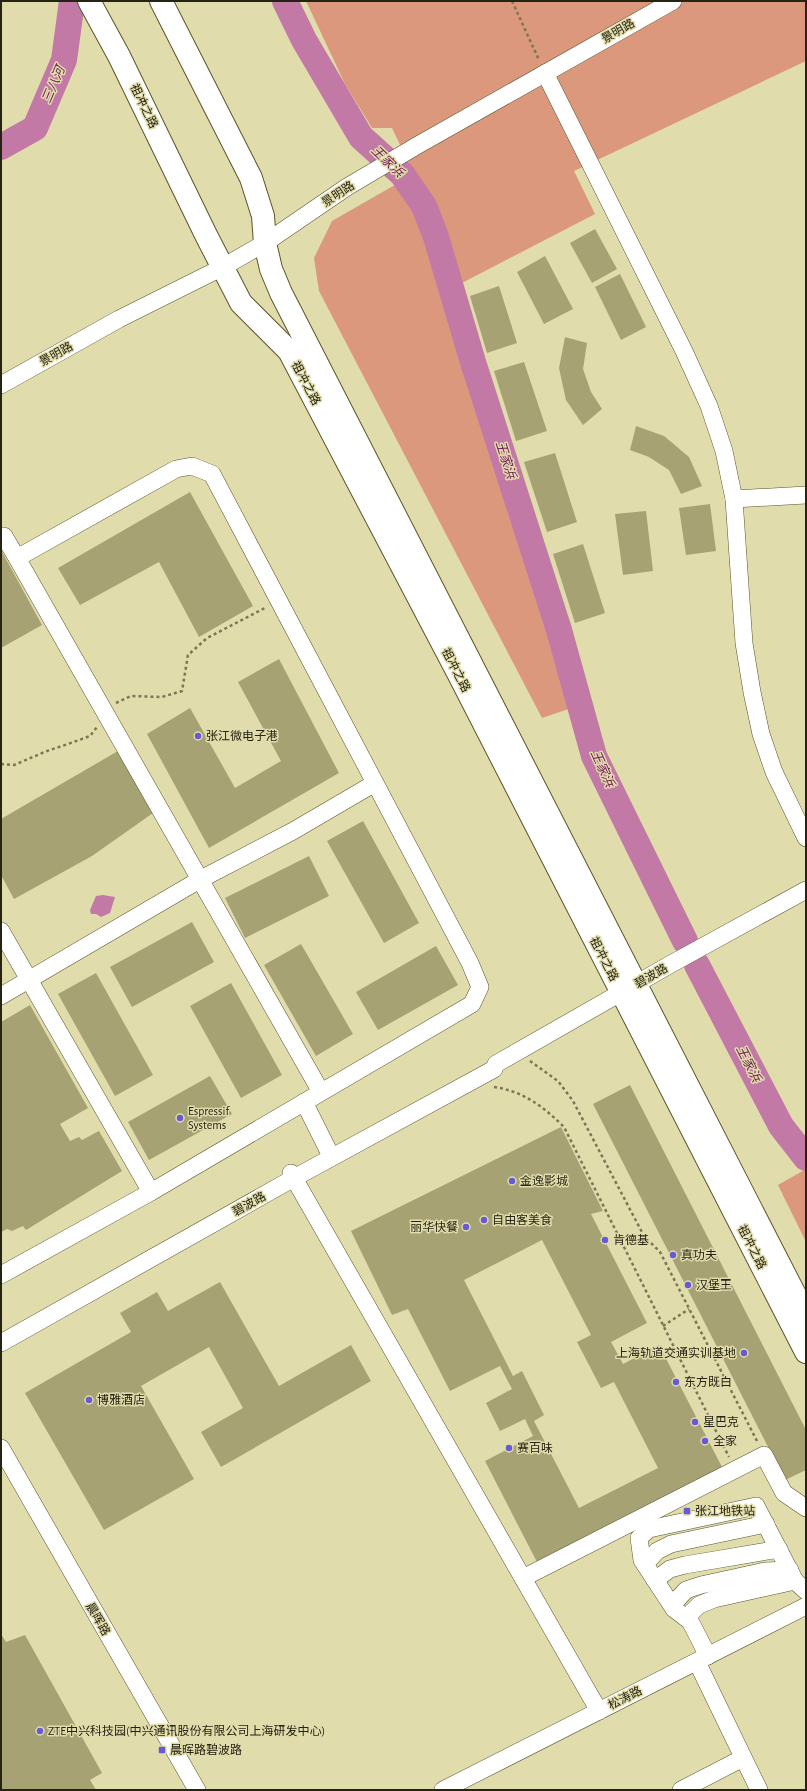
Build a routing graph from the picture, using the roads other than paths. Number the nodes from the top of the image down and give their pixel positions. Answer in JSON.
{"nodes":[{"id":1,"x":89,"y":1,"type":"edge"},
{"id":2,"x":161,"y":1,"type":"edge"},
{"id":3,"x":673,"y":1,"type":"edge"},
{"id":4,"x":545,"y":73,"type":"junction"},
{"id":5,"x":265,"y":243,"type":"junction"},
{"id":6,"x":224,"y":267,"type":"junction"},
{"id":7,"x":1,"y":385,"type":"edge"},
{"id":8,"x":806,"y":495,"type":"edge"},
{"id":9,"x":734,"y":499,"type":"junction"},
{"id":10,"x":1,"y":538,"type":"edge"},
{"id":11,"x":17,"y":558,"type":"junction"},
{"id":12,"x":375,"y":783,"type":"junction"},
{"id":13,"x":806,"y":838,"type":"edge"},
{"id":14,"x":200,"y":879,"type":"junction"},
{"id":15,"x":806,"y":890,"type":"edge"},
{"id":16,"x":1,"y":931,"type":"edge"},
{"id":17,"x":29,"y":980,"type":"junction"},
{"id":18,"x":629,"y":988,"type":"junction"},
{"id":19,"x":1,"y":996,"type":"edge"},
{"id":20,"x":496,"y":1064,"type":"junction"},
{"id":21,"x":321,"y":1092,"type":"junction"},
{"id":22,"x":304,"y":1102,"type":"junction"},
{"id":23,"x":329,"y":1152,"type":"junction"},
{"id":24,"x":293,"y":1176,"type":"junction"},
{"id":25,"x":151,"y":1192,"type":"junction"},
{"id":26,"x":1,"y":1275,"type":"edge"},
{"id":27,"x":806,"y":1316,"type":"edge"},
{"id":28,"x":1,"y":1335,"type":"edge"},
{"id":29,"x":1,"y":1343,"type":"edge"},
{"id":30,"x":806,"y":1352,"type":"edge"},
{"id":31,"x":1,"y":1448,"type":"edge"},
{"id":32,"x":806,"y":1508,"type":"edge"},
{"id":33,"x":766,"y":1524,"type":"junction"},
{"id":34,"x":779,"y":1549,"type":"junction"},
{"id":35,"x":645,"y":1564,"type":"junction"},
{"id":36,"x":523,"y":1578,"type":"junction"},
{"id":37,"x":655,"y":1580,"type":"junction"},
{"id":38,"x":797,"y":1581,"type":"edge"},
{"id":39,"x":672,"y":1605,"type":"junction"},
{"id":40,"x":806,"y":1606,"type":"edge"},
{"id":41,"x":686,"y":1618,"type":"junction"},
{"id":42,"x":702,"y":1659,"type":"junction"},
{"id":43,"x":599,"y":1711,"type":"junction"},
{"id":44,"x":743,"y":1758,"type":"junction"},
{"id":45,"x":197,"y":1790,"type":"edge"},
{"id":46,"x":443,"y":1790,"type":"edge"},
{"id":47,"x":681,"y":1790,"type":"edge"},
{"id":48,"x":759,"y":1790,"type":"edge"}],
"edges":[{"from":1,"to":6,"type":"main road","name":"祖冲之路"},
{"from":2,"to":5,"type":"main road","name":"祖冲之路"},
{"from":3,"to":4,"type":"street","name":"景明路"},
{"from":4,"to":5,"type":"street","name":"景明路"},
{"from":4,"to":9,"type":"street"},
{"from":5,"to":6,"type":"street","name":"景明路"},
{"from":5,"to":18,"type":"main road","name":"祖冲之路"},
{"from":6,"to":7,"type":"street","name":"景明路"},
{"from":6,"to":18,"type":"main road","name":"祖冲之路"},
{"from":8,"to":9,"type":"street"},
{"from":9,"to":13,"type":"street"},
{"from":10,"to":11,"type":"street"},
{"from":11,"to":12,"type":"street"},
{"from":11,"to":14,"type":"street"},
{"from":12,"to":14,"type":"street"},
{"from":12,"to":21,"type":"street"},
{"from":14,"to":17,"type":"street"},
{"from":14,"to":21,"type":"street"},
{"from":15,"to":18,"type":"street","name":"碧波路"},
{"from":16,"to":17,"type":"street"},
{"from":17,"to":19,"type":"street"},
{"from":17,"to":25,"type":"street"},
{"from":18,"to":20,"type":"street","name":"碧波路"},
{"from":18,"to":27,"type":"main road","name":"祖冲之路"},
{"from":18,"to":30,"type":"main road","name":"祖冲之路"},
{"from":20,"to":23,"type":"street","name":"碧波路"},
{"from":20,"to":24,"type":"street","name":"碧波路"},
{"from":21,"to":22,"type":"street"},
{"from":22,"to":23,"type":"street"},
{"from":22,"to":25,"type":"street"},
{"from":23,"to":24,"type":"street","name":"碧波路"},
{"from":24,"to":28,"type":"street","name":"碧波路"},
{"from":24,"to":29,"type":"street","name":"碧波路"},
{"from":24,"to":36,"type":"street"},
{"from":25,"to":26,"type":"street"},
{"from":31,"to":45,"type":"street","name":"晨晖路"},
{"from":32,"to":36,"type":"street"},
{"from":33,"to":34,"type":"street"},
{"from":33,"to":35,"type":"street"},
{"from":33,"to":35,"type":"street"},
{"from":34,"to":37,"type":"street"},
{"from":34,"to":38,"type":"street"},
{"from":35,"to":37,"type":"street"},
{"from":36,"to":43,"type":"street"},
{"from":37,"to":39,"type":"street"},
{"from":38,"to":39,"type":"street"},
{"from":38,"to":41,"type":"street"},
{"from":39,"to":41,"type":"street"},
{"from":40,"to":42,"type":"street","name":"松涛路"},
{"from":41,"to":42,"type":"street"},
{"from":42,"to":43,"type":"street","name":"松涛路"},
{"from":42,"to":44,"type":"street"},
{"from":43,"to":46,"type":"street","name":"松涛路"},
{"from":44,"to":47,"type":"street"},
{"from":44,"to":48,"type":"street"}]}
